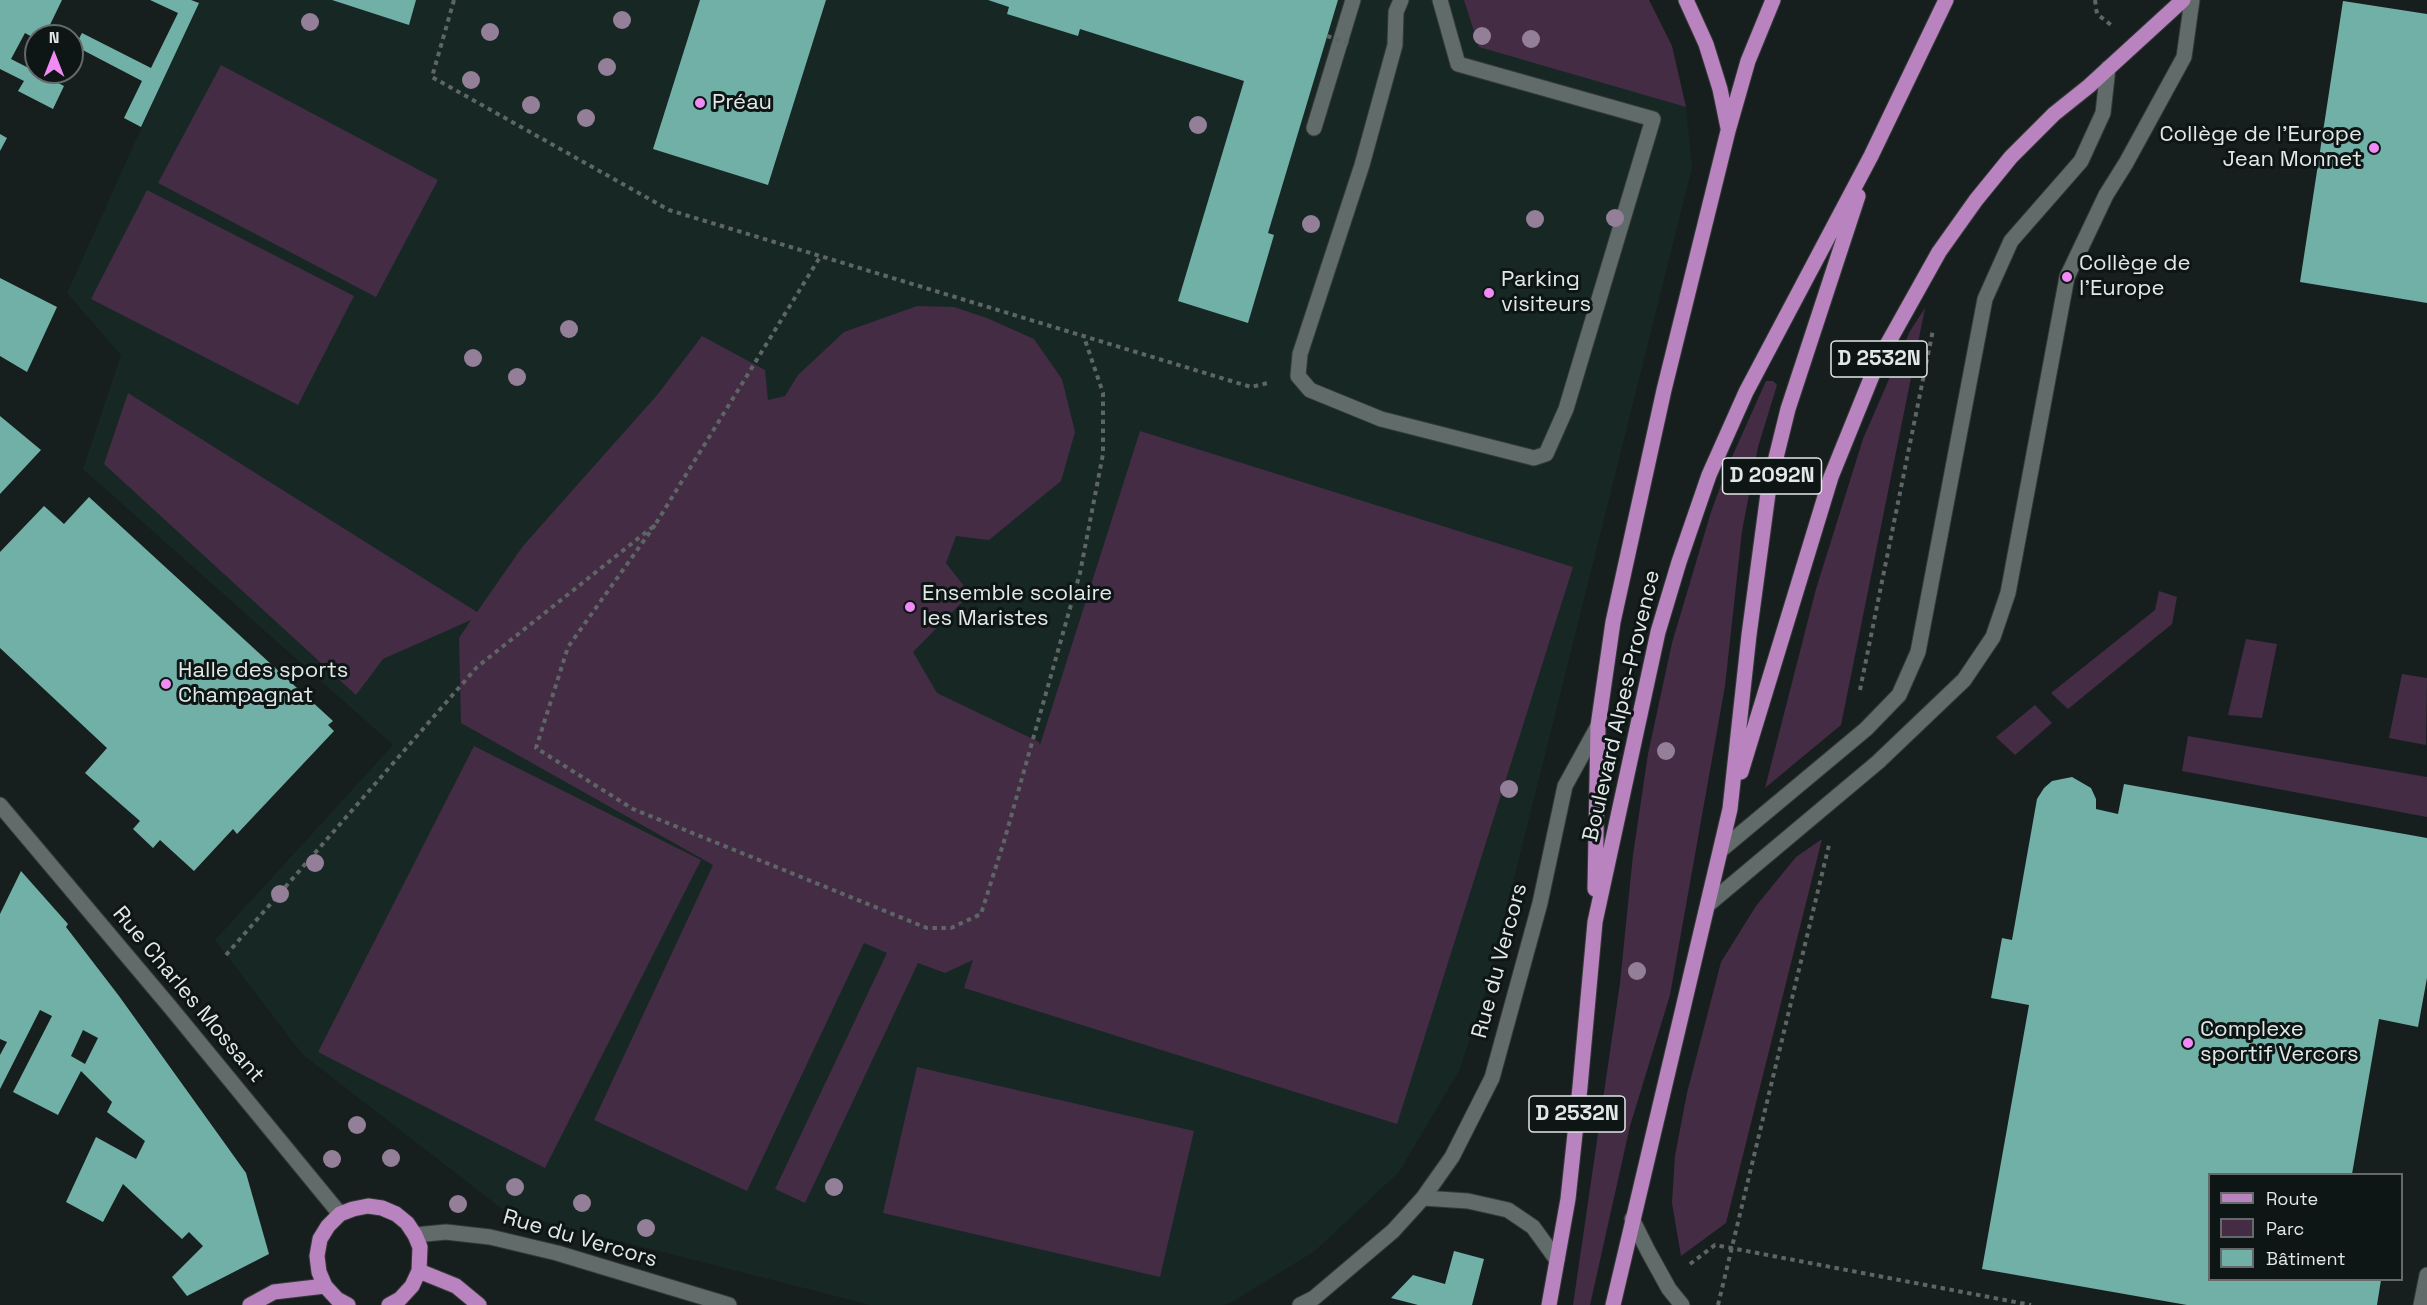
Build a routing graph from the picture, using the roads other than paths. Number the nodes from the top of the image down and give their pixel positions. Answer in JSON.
{"nodes":[{"id":1,"x":1353,"y":0,"type":"edge"},
{"id":2,"x":1401,"y":0,"type":"edge"},
{"id":3,"x":1440,"y":0,"type":"edge"},
{"id":4,"x":1686,"y":0,"type":"edge"},
{"id":5,"x":1773,"y":0,"type":"edge"},
{"id":6,"x":1946,"y":0,"type":"edge"},
{"id":7,"x":2183,"y":0,"type":"edge"},
{"id":8,"x":2192,"y":0,"type":"edge"},
{"id":9,"x":2108,"y":68,"type":"junction"},
{"id":10,"x":1314,"y":128,"type":"dead end"},
{"id":11,"x":1728,"y":131,"type":"junction"},
{"id":12,"x":1871,"y":156,"type":"junction"},
{"id":13,"x":1598,"y":726,"type":"junction"},
{"id":14,"x":0,"y":805,"type":"edge"},
{"id":15,"x":1730,"y":809,"type":"junction"},
{"id":16,"x":1721,"y":850,"type":"junction"},
{"id":17,"x":1710,"y":903,"type":"junction"},
{"id":18,"x":1594,"y":922,"type":"junction"},
{"id":19,"x":1423,"y":1198,"type":"junction"},
{"id":20,"x":340,"y":1215,"type":"junction"},
{"id":21,"x":1632,"y":1219,"type":"junction"},
{"id":22,"x":415,"y":1235,"type":"junction"},
{"id":23,"x":1557,"y":1260,"type":"junction"},
{"id":24,"x":419,"y":1271,"type":"junction"},
{"id":25,"x":2427,"y":1275,"type":"edge"},
{"id":26,"x":325,"y":1286,"type":"junction"},
{"id":27,"x":250,"y":1305,"type":"edge"},
{"id":28,"x":348,"y":1305,"type":"edge"},
{"id":29,"x":389,"y":1305,"type":"edge"},
{"id":30,"x":479,"y":1305,"type":"edge"},
{"id":31,"x":729,"y":1305,"type":"edge"},
{"id":32,"x":1300,"y":1305,"type":"edge"},
{"id":33,"x":1549,"y":1305,"type":"edge"},
{"id":34,"x":1613,"y":1305,"type":"edge"},
{"id":35,"x":1682,"y":1305,"type":"edge"},
{"id":36,"x":2421,"y":1305,"type":"edge"}],
"edges":[{"from":1,"to":10,"type":"street"},
{"from":2,"to":3,"type":"street"},
{"from":4,"to":11,"type":"main road"},
{"from":5,"to":11,"type":"main road","number":"D 2532N"},
{"from":6,"to":12,"type":"main road","name":"Boulevard Alpes-Provence","number":"D 2092N"},
{"from":7,"to":9,"type":"main road","number":"D 2532N"},
{"from":8,"to":17,"type":"street"},
{"from":9,"to":15,"type":"main road","number":"D 2532N"},
{"from":9,"to":16,"type":"street"},
{"from":11,"to":13,"type":"main road","number":"D 2532N"},
{"from":12,"to":15,"type":"main road","name":"Boulevard Alpes-Provence","number":"D 2092N"},
{"from":12,"to":18,"type":"main road","name":"Boulevard Alpes-Provence","number":"D 2092N"},
{"from":13,"to":18,"type":"main road","number":"D 2532N"},
{"from":13,"to":19,"type":"street","name":"Rue du Vercors"},
{"from":14,"to":20,"type":"street","name":"Rue Charles Mossant"},
{"from":15,"to":16,"type":"main road","name":"Boulevard Alpes-Provence","number":"D 2532N"},
{"from":16,"to":17,"type":"main road","name":"Boulevard Alpes-Provence","number":"D 2532N"},
{"from":17,"to":21,"type":"main road","name":"Boulevard Alpes-Provence","number":"D 2532N"},
{"from":18,"to":23,"type":"main road","name":"Boulevard Alpes-Provence","number":"D 2532N"},
{"from":19,"to":23,"type":"street"},
{"from":19,"to":32,"type":"street","name":"Rue du Vercors"},
{"from":20,"to":22,"type":"main road"},
{"from":20,"to":26,"type":"main road"},
{"from":21,"to":34,"type":"main road","name":"Boulevard Alpes-Provence","number":"D 2532N"},
{"from":21,"to":35,"type":"street"},
{"from":22,"to":24,"type":"main road"},
{"from":22,"to":31,"type":"street","name":"Rue du Vercors"},
{"from":23,"to":33,"type":"main road","name":"Boulevard Alpes-Provence","number":"D 2532N"},
{"from":24,"to":29,"type":"main road"},
{"from":24,"to":30,"type":"main road"},
{"from":25,"to":36,"type":"street"},
{"from":26,"to":27,"type":"main road"},
{"from":26,"to":28,"type":"main road"}]}
